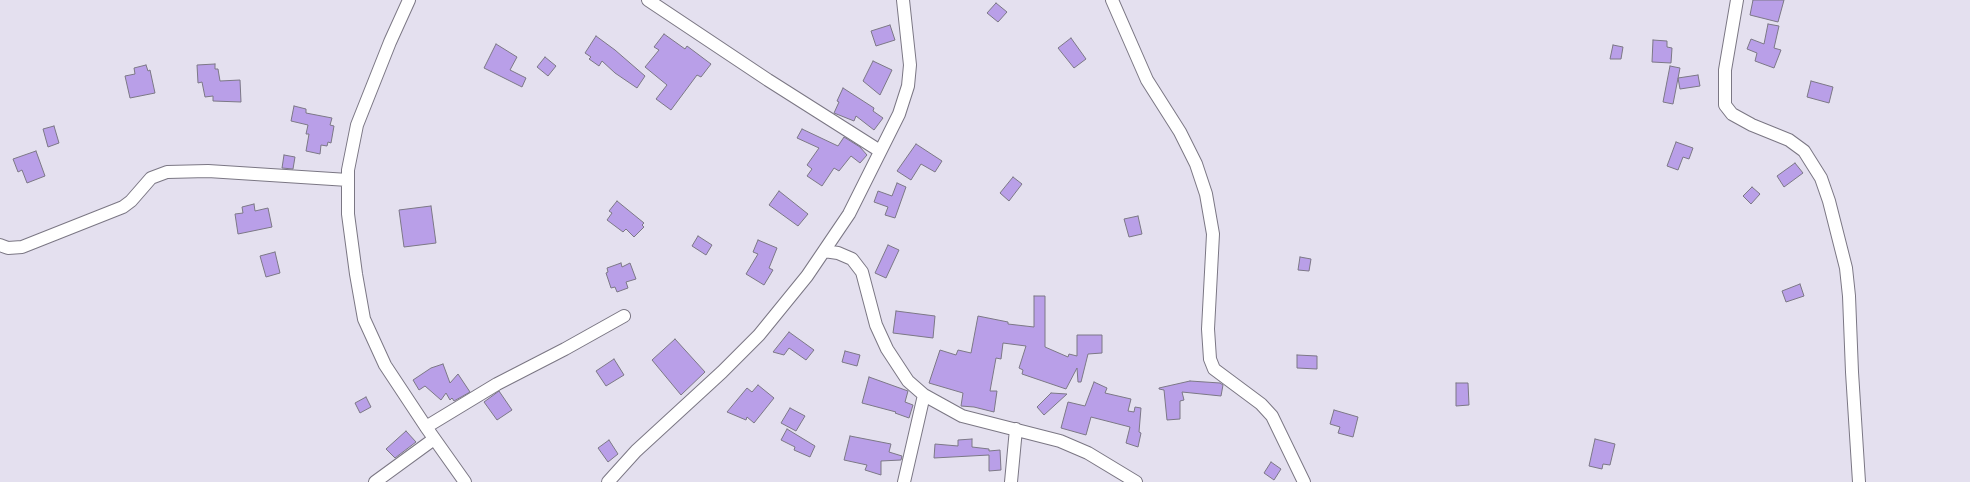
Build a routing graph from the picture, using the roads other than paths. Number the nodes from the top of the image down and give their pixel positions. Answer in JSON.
{"nodes":[{"id":1,"x":409,"y":0,"type":"edge"},
{"id":2,"x":648,"y":0,"type":"edge"},
{"id":3,"x":903,"y":0,"type":"edge"},
{"id":4,"x":1112,"y":0,"type":"edge"},
{"id":5,"x":1737,"y":0,"type":"edge"},
{"id":6,"x":880,"y":151,"type":"junction"},
{"id":7,"x":348,"y":180,"type":"junction"},
{"id":8,"x":0,"y":245,"type":"edge"},
{"id":9,"x":824,"y":251,"type":"junction"},
{"id":10,"x":624,"y":316,"type":"dead end"},
{"id":11,"x":924,"y":395,"type":"junction"},
{"id":12,"x":426,"y":427,"type":"junction"},
{"id":13,"x":1016,"y":429,"type":"junction"},
{"id":14,"x":434,"y":439,"type":"junction"},
{"id":15,"x":375,"y":482,"type":"edge"},
{"id":16,"x":465,"y":482,"type":"edge"},
{"id":17,"x":608,"y":482,"type":"edge"},
{"id":18,"x":904,"y":482,"type":"edge"},
{"id":19,"x":1011,"y":482,"type":"edge"},
{"id":20,"x":1136,"y":482,"type":"edge"},
{"id":21,"x":1304,"y":482,"type":"edge"},
{"id":22,"x":1859,"y":482,"type":"edge"}],
"edges":[{"from":1,"to":7,"type":"street"},
{"from":2,"to":6,"type":"street"},
{"from":3,"to":6,"type":"street"},
{"from":4,"to":21,"type":"street"},
{"from":5,"to":22,"type":"street"},
{"from":6,"to":9,"type":"street"},
{"from":7,"to":8,"type":"street"},
{"from":7,"to":12,"type":"street"},
{"from":9,"to":11,"type":"street"},
{"from":9,"to":17,"type":"street"},
{"from":10,"to":12,"type":"street"},
{"from":11,"to":13,"type":"street"},
{"from":11,"to":18,"type":"street"},
{"from":12,"to":14,"type":"street"},
{"from":13,"to":19,"type":"street"},
{"from":13,"to":20,"type":"street"},
{"from":14,"to":15,"type":"street"},
{"from":14,"to":16,"type":"street"}]}
